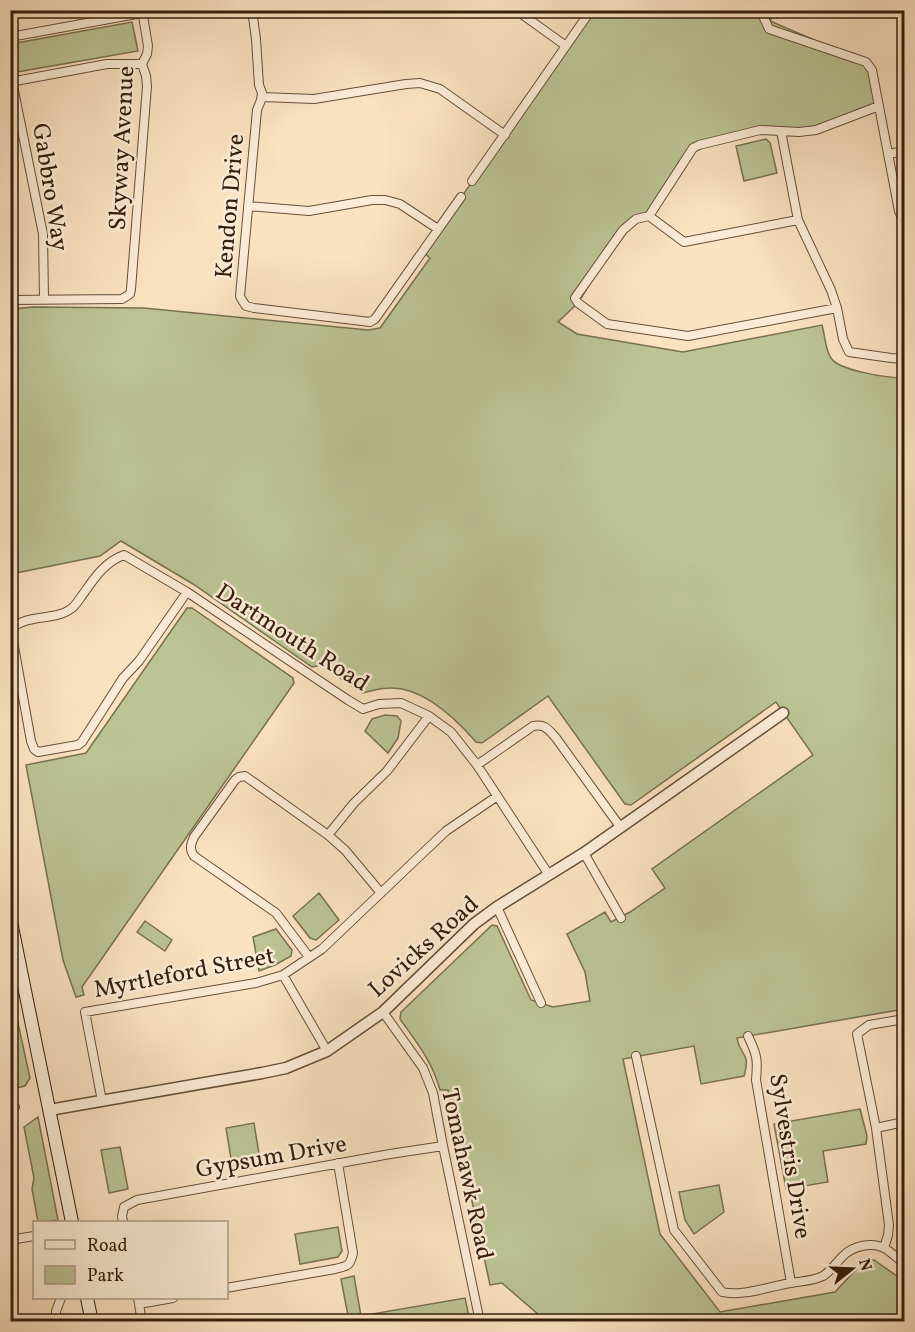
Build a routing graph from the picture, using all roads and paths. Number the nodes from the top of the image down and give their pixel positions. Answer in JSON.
{"nodes":[{"id":1,"x":252,"y":10,"type":"edge"},
{"id":2,"x":516,"y":10,"type":"edge"},
{"id":3,"x":591,"y":10,"type":"edge"},
{"id":4,"x":769,"y":10,"type":"edge"},
{"id":5,"x":142,"y":12,"type":"edge"},
{"id":6,"x":10,"y":37,"type":"edge"},
{"id":7,"x":566,"y":46,"type":"junction"},
{"id":8,"x":142,"y":64,"type":"junction"},
{"id":9,"x":11,"y":82,"type":"edge"},
{"id":10,"x":262,"y":97,"type":"junction"},
{"id":11,"x":879,"y":106,"type":"junction"},
{"id":12,"x":782,"y":131,"type":"junction"},
{"id":13,"x":505,"y":135,"type":"junction"},
{"id":14,"x":904,"y":151,"type":"edge"},
{"id":15,"x":888,"y":154,"type":"junction"},
{"id":16,"x":472,"y":181,"type":"dead end"},
{"id":17,"x":461,"y":197,"type":"dead end"},
{"id":18,"x":248,"y":206,"type":"junction"},
{"id":19,"x":649,"y":216,"type":"junction"},
{"id":20,"x":798,"y":220,"type":"junction"},
{"id":21,"x":904,"y":222,"type":"edge"},
{"id":22,"x":438,"y":230,"type":"junction"},
{"id":23,"x":44,"y":299,"type":"junction"},
{"id":24,"x":10,"y":300,"type":"edge"},
{"id":25,"x":837,"y":308,"type":"junction"},
{"id":26,"x":904,"y":359,"type":"edge"},
{"id":27,"x":187,"y":592,"type":"junction"},
{"id":28,"x":783,"y":713,"type":"dead end"},
{"id":29,"x":429,"y":716,"type":"junction"},
{"id":30,"x":477,"y":765,"type":"junction"},
{"id":31,"x":496,"y":797,"type":"junction"},
{"id":32,"x":621,"y":828,"type":"junction"},
{"id":33,"x":328,"y":835,"type":"junction"},
{"id":34,"x":584,"y":853,"type":"junction"},
{"id":35,"x":549,"y":875,"type":"junction"},
{"id":36,"x":381,"y":893,"type":"junction"},
{"id":37,"x":497,"y":907,"type":"junction"},
{"id":38,"x":10,"y":917,"type":"edge"},
{"id":39,"x":621,"y":918,"type":"dead end"},
{"id":40,"x":309,"y":957,"type":"junction"},
{"id":41,"x":283,"y":975,"type":"junction"},
{"id":42,"x":542,"y":1003,"type":"dead end"},
{"id":43,"x":383,"y":1012,"type":"junction"},
{"id":44,"x":904,"y":1019,"type":"edge"},
{"id":45,"x":748,"y":1036,"type":"dead end"},
{"id":46,"x":327,"y":1051,"type":"junction"},
{"id":47,"x":636,"y":1056,"type":"dead end"},
{"id":48,"x":102,"y":1101,"type":"junction"},
{"id":49,"x":49,"y":1110,"type":"junction"},
{"id":50,"x":904,"y":1122,"type":"edge"},
{"id":51,"x":876,"y":1128,"type":"junction"},
{"id":52,"x":443,"y":1146,"type":"junction"},
{"id":53,"x":338,"y":1163,"type":"junction"},
{"id":54,"x":72,"y":1221,"type":"edge"},
{"id":55,"x":123,"y":1221,"type":"edge"},
{"id":56,"x":33,"y":1236,"type":"edge"},
{"id":57,"x":10,"y":1240,"type":"edge"},
{"id":58,"x":884,"y":1248,"type":"junction"},
{"id":59,"x":904,"y":1263,"type":"edge"},
{"id":60,"x":791,"y":1283,"type":"junction"},
{"id":61,"x":228,"y":1288,"type":"edge"},
{"id":62,"x":60,"y":1299,"type":"edge"},
{"id":63,"x":87,"y":1299,"type":"edge"},
{"id":64,"x":161,"y":1299,"type":"edge"},
{"id":65,"x":138,"y":1301,"type":"edge"},
{"id":66,"x":56,"y":1322,"type":"edge"},
{"id":67,"x":92,"y":1322,"type":"edge"},
{"id":68,"x":142,"y":1322,"type":"edge"},
{"id":69,"x":480,"y":1322,"type":"edge"}],
"edges":[{"from":1,"to":10,"type":"street","name":"Kendon Drive"},
{"from":2,"to":7,"type":"street"},
{"from":3,"to":7,"type":"street"},
{"from":4,"to":11,"type":"street"},
{"from":5,"to":6,"type":"street"},
{"from":5,"to":8,"type":"street","name":"Skyway Avenue"},
{"from":7,"to":13,"type":"street"},
{"from":8,"to":9,"type":"street"},
{"from":8,"to":23,"type":"street","name":"Skyway Avenue"},
{"from":9,"to":23,"type":"street","name":"Gabbro Way"},
{"from":10,"to":13,"type":"street"},
{"from":10,"to":18,"type":"street","name":"Kendon Drive"},
{"from":11,"to":12,"type":"street"},
{"from":11,"to":15,"type":"street"},
{"from":12,"to":19,"type":"street"},
{"from":12,"to":20,"type":"street"},
{"from":13,"to":16,"type":"street"},
{"from":14,"to":15,"type":"street"},
{"from":15,"to":21,"type":"street"},
{"from":17,"to":22,"type":"street","name":"Kendon Drive"},
{"from":18,"to":22,"type":"street"},
{"from":18,"to":22,"type":"street","name":"Kendon Drive"},
{"from":19,"to":20,"type":"street"},
{"from":19,"to":25,"type":"street"},
{"from":20,"to":25,"type":"street"},
{"from":23,"to":24,"type":"street"},
{"from":25,"to":26,"type":"street"},
{"from":27,"to":27,"type":"street","name":"Dartmouth Road"},
{"from":27,"to":29,"type":"street","name":"Dartmouth Road"},
{"from":28,"to":32,"type":"street","name":"Lovicks Road"},
{"from":29,"to":30,"type":"street","name":"Dartmouth Road"},
{"from":29,"to":33,"type":"street"},
{"from":30,"to":31,"type":"street","name":"Dartmouth Road"},
{"from":30,"to":32,"type":"street"},
{"from":31,"to":35,"type":"street","name":"Dartmouth Road"},
{"from":31,"to":36,"type":"street","name":"Myrtleford Street"},
{"from":32,"to":34,"type":"street","name":"Lovicks Road"},
{"from":33,"to":36,"type":"street"},
{"from":33,"to":40,"type":"street"},
{"from":34,"to":35,"type":"street","name":"Lovicks Road"},
{"from":34,"to":39,"type":"street"},
{"from":35,"to":37,"type":"street","name":"Lovicks Road"},
{"from":36,"to":40,"type":"street","name":"Myrtleford Street"},
{"from":37,"to":42,"type":"street"},
{"from":37,"to":43,"type":"street","name":"Lovicks Road"},
{"from":38,"to":49,"type":"main road"},
{"from":40,"to":41,"type":"street","name":"Myrtleford Street"},
{"from":41,"to":46,"type":"street"},
{"from":41,"to":48,"type":"street","name":"Myrtleford Street"},
{"from":43,"to":46,"type":"street","name":"Lovicks Road"},
{"from":43,"to":52,"type":"street","name":"Tomahawk Road"},
{"from":44,"to":51,"type":"street"},
{"from":45,"to":60,"type":"street","name":"Sylvestris Drive"},
{"from":46,"to":48,"type":"street","name":"Lovicks Road"},
{"from":47,"to":60,"type":"street"},
{"from":48,"to":49,"type":"street","name":"Lovicks Road"},
{"from":49,"to":54,"type":"main road"},
{"from":50,"to":51,"type":"street"},
{"from":51,"to":58,"type":"street"},
{"from":52,"to":53,"type":"street","name":"Gypsum Drive"},
{"from":52,"to":69,"type":"street","name":"Tomahawk Road"},
{"from":53,"to":55,"type":"street","name":"Gypsum Drive"},
{"from":53,"to":61,"type":"street"},
{"from":56,"to":57,"type":"street"},
{"from":58,"to":59,"type":"street"},
{"from":58,"to":60,"type":"street"},
{"from":62,"to":66,"type":"street"},
{"from":63,"to":67,"type":"main road"},
{"from":64,"to":65,"type":"street"},
{"from":65,"to":68,"type":"street"}]}
